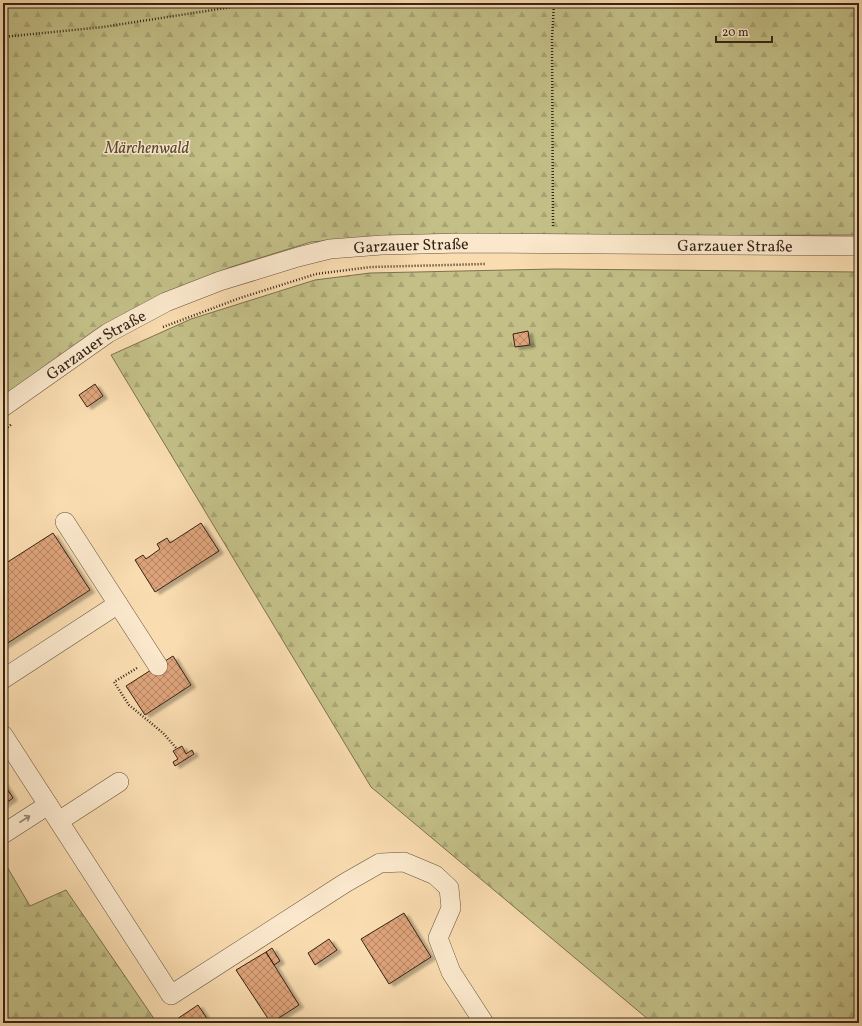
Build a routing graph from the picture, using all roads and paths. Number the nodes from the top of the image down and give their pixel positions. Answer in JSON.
{"nodes":[{"id":1,"x":258,"y":3,"type":"edge"},
{"id":2,"x":554,"y":3,"type":"edge"},
{"id":3,"x":3,"y":37,"type":"edge"},
{"id":4,"x":553,"y":244,"type":"junction"},
{"id":5,"x":859,"y":246,"type":"edge"},
{"id":6,"x":486,"y":264,"type":"dead end"},
{"id":7,"x":156,"y":330,"type":"dead end"},
{"id":8,"x":3,"y":407,"type":"edge"},
{"id":9,"x":15,"y":422,"type":"dead end"},
{"id":10,"x":3,"y":431,"type":"edge"},
{"id":11,"x":65,"y":522,"type":"dead end"},
{"id":12,"x":118,"y":604,"type":"junction"},
{"id":13,"x":156,"y":662,"type":"joint"},
{"id":14,"x":3,"y":679,"type":"edge"},
{"id":15,"x":3,"y":735,"type":"edge"},
{"id":16,"x":177,"y":749,"type":"dead end"},
{"id":17,"x":119,"y":782,"type":"dead end"},
{"id":18,"x":48,"y":805,"type":"junction"},
{"id":19,"x":59,"y":821,"type":"junction"},
{"id":20,"x":3,"y":834,"type":"edge"},
{"id":21,"x":484,"y":1023,"type":"edge"}],
"edges":[{"from":1,"to":3,"type":"path"},
{"from":2,"to":4,"type":"path"},
{"from":4,"to":5,"type":"street","name":"Garzauer Straße"},
{"from":4,"to":8,"type":"street","name":"Garzauer Straße"},
{"from":6,"to":7,"type":"path"},
{"from":9,"to":10,"type":"path"},
{"from":11,"to":12,"type":"street"},
{"from":12,"to":13,"type":"street"},
{"from":12,"to":14,"type":"street"},
{"from":13,"to":16,"type":"path"},
{"from":15,"to":18,"type":"street"},
{"from":17,"to":19,"type":"street"},
{"from":18,"to":19,"type":"street"},
{"from":20,"to":18,"type":"street","one_way":true},
{"from":19,"to":21,"type":"street"}]}
